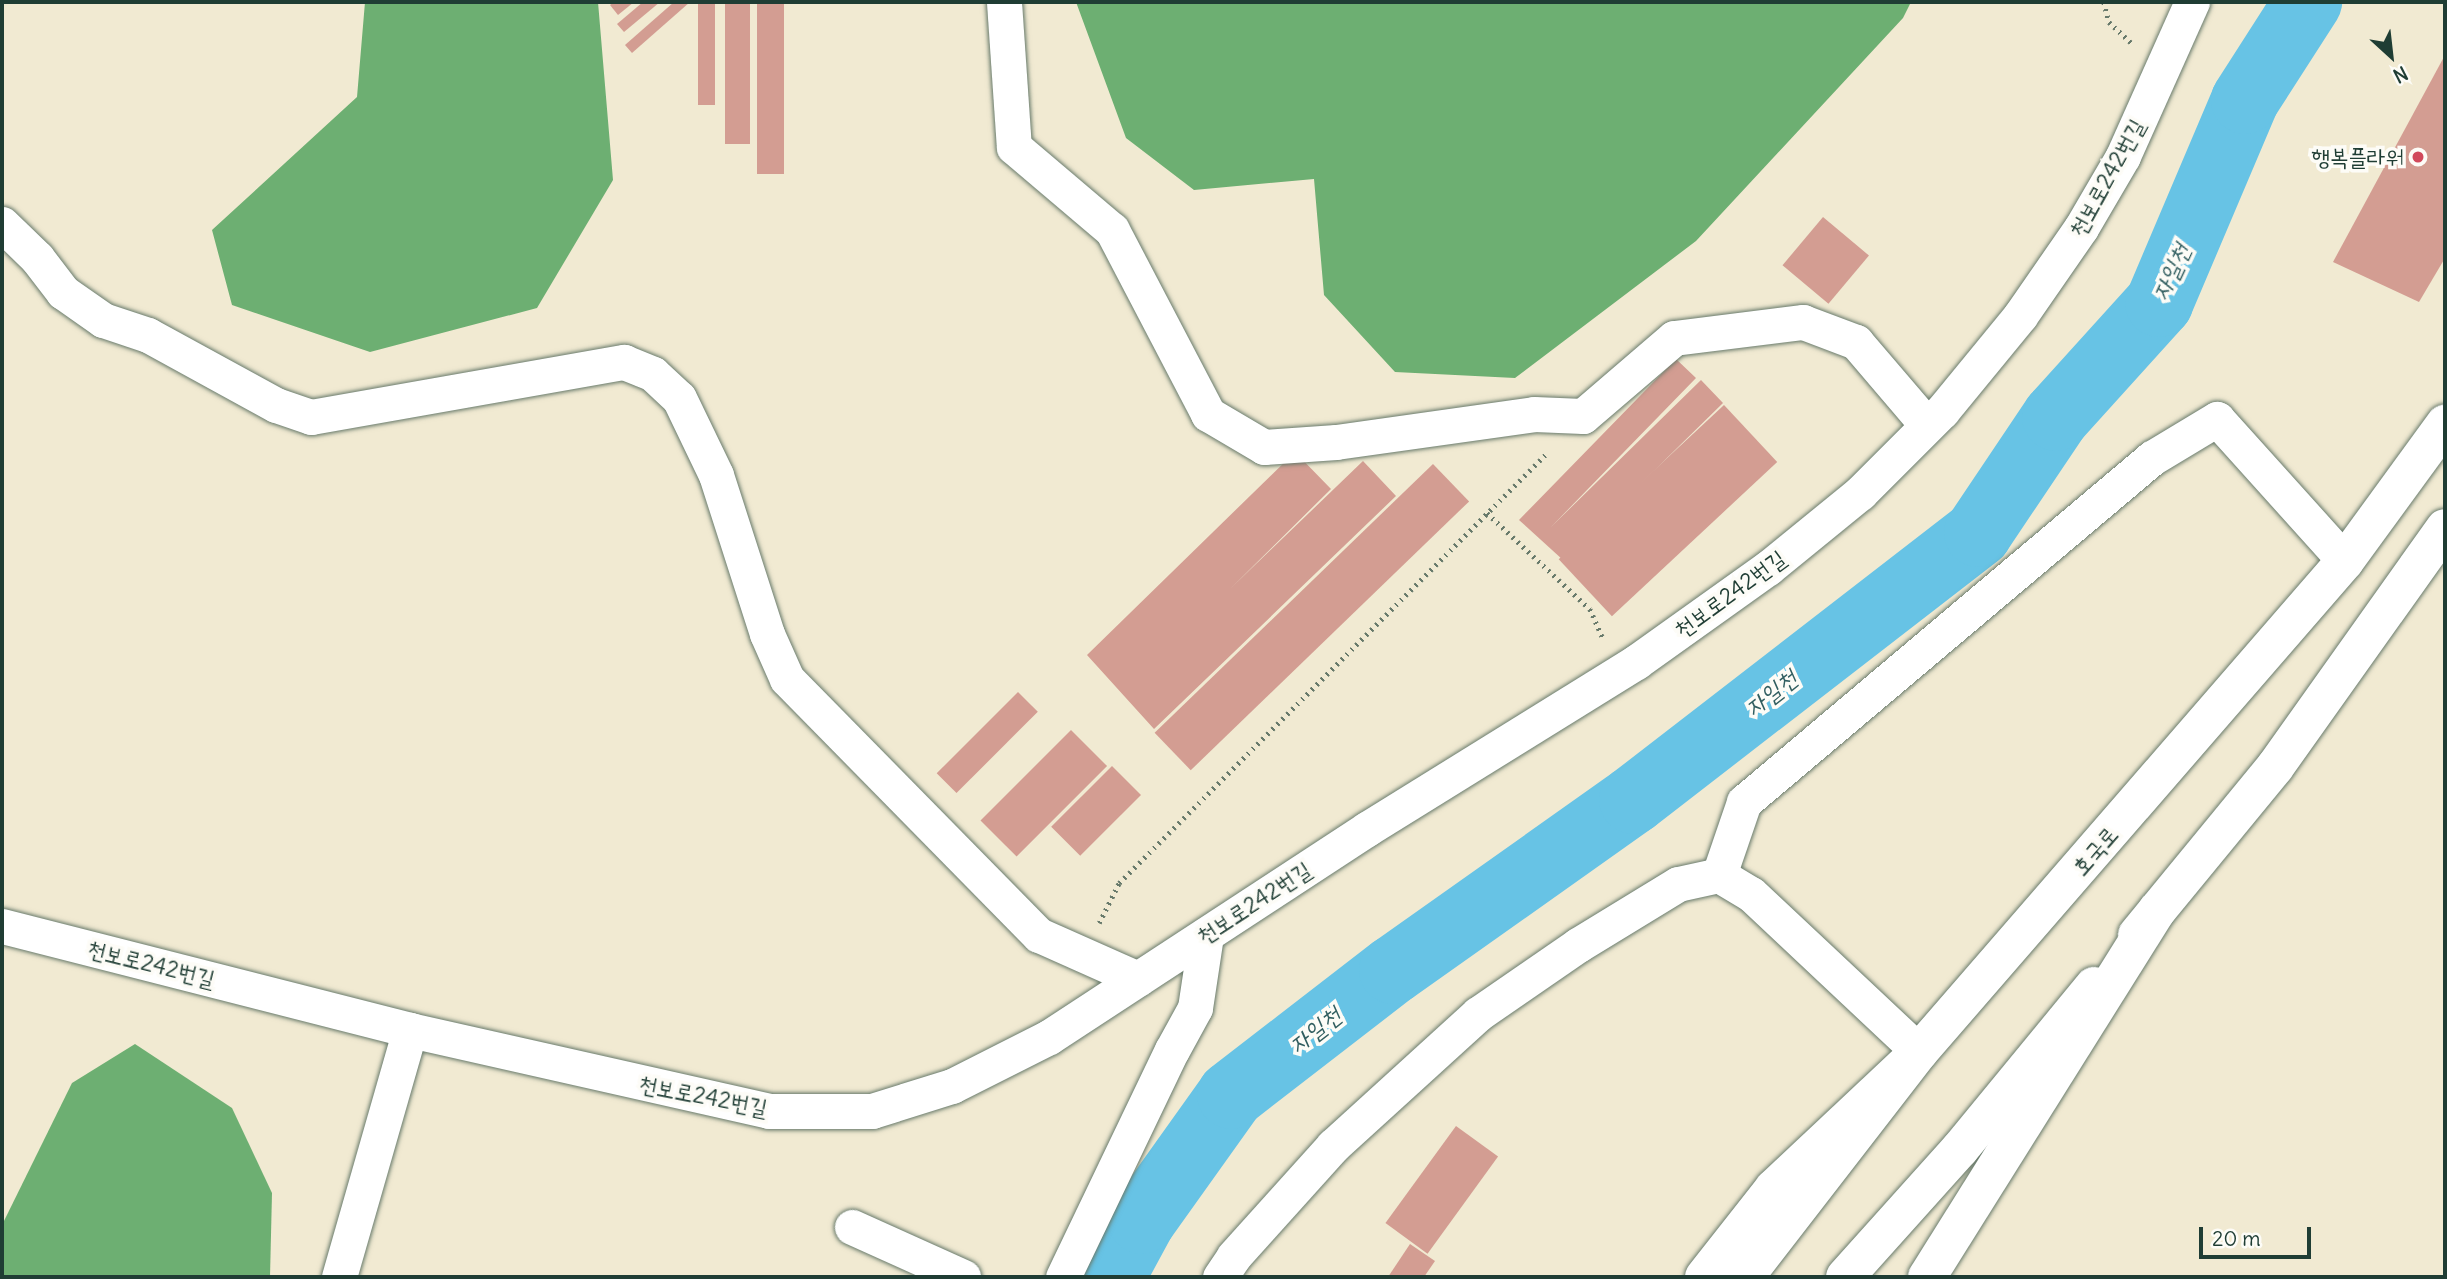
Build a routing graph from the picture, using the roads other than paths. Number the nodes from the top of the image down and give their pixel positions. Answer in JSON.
{"nodes":[{"id":1,"x":1004,"y":2,"type":"edge"},
{"id":2,"x":2192,"y":2,"type":"edge"},
{"id":3,"x":2,"y":224,"type":"edge"},
{"id":4,"x":2445,"y":424,"type":"edge"},
{"id":5,"x":1927,"y":425,"type":"junction"},
{"id":6,"x":2445,"y":528,"type":"edge"},
{"id":7,"x":2345,"y":561,"type":"junction"},
{"id":8,"x":1719,"y":875,"type":"junction"},
{"id":9,"x":2157,"y":910,"type":"junction"},
{"id":10,"x":2,"y":926,"type":"edge"},
{"id":11,"x":1206,"y":935,"type":"junction"},
{"id":12,"x":1138,"y":979,"type":"junction"},
{"id":13,"x":410,"y":1030,"type":"junction"},
{"id":14,"x":1919,"y":1052,"type":"junction"},
{"id":15,"x":1774,"y":1188,"type":"junction"},
{"id":16,"x":852,"y":1227,"type":"dead end"},
{"id":17,"x":339,"y":1277,"type":"edge"},
{"id":18,"x":963,"y":1277,"type":"edge"},
{"id":19,"x":1063,"y":1277,"type":"edge"},
{"id":20,"x":1220,"y":1277,"type":"edge"},
{"id":21,"x":1686,"y":1277,"type":"edge"},
{"id":22,"x":1704,"y":1277,"type":"edge"},
{"id":23,"x":1745,"y":1277,"type":"edge"},
{"id":24,"x":1845,"y":1277,"type":"edge"},
{"id":25,"x":1927,"y":1277,"type":"edge"}],
"edges":[{"from":1,"to":5,"type":"street"},
{"from":2,"to":5,"type":"street","name":"천보로242번길"},
{"from":3,"to":12,"type":"street"},
{"from":4,"to":7,"type":"main road","name":"호국로"},
{"from":5,"to":11,"type":"street","name":"천보로242번길"},
{"from":6,"to":9,"type":"main road"},
{"from":7,"to":8,"type":"street"},
{"from":7,"to":14,"type":"main road","name":"호국로"},
{"from":8,"to":14,"type":"street"},
{"from":8,"to":20,"type":"street"},
{"from":9,"to":24,"type":"main road"},
{"from":9,"to":25,"type":"main road"},
{"from":10,"to":13,"type":"street","name":"천보로242번길"},
{"from":11,"to":12,"type":"street","name":"천보로242번길"},
{"from":11,"to":19,"type":"street"},
{"from":12,"to":13,"type":"street","name":"천보로242번길"},
{"from":13,"to":17,"type":"street"},
{"from":14,"to":15,"type":"main road"},
{"from":14,"to":23,"type":"main road","name":"호국로"},
{"from":15,"to":21,"type":"main road"},
{"from":15,"to":22,"type":"main road"},
{"from":16,"to":18,"type":"street"}]}
